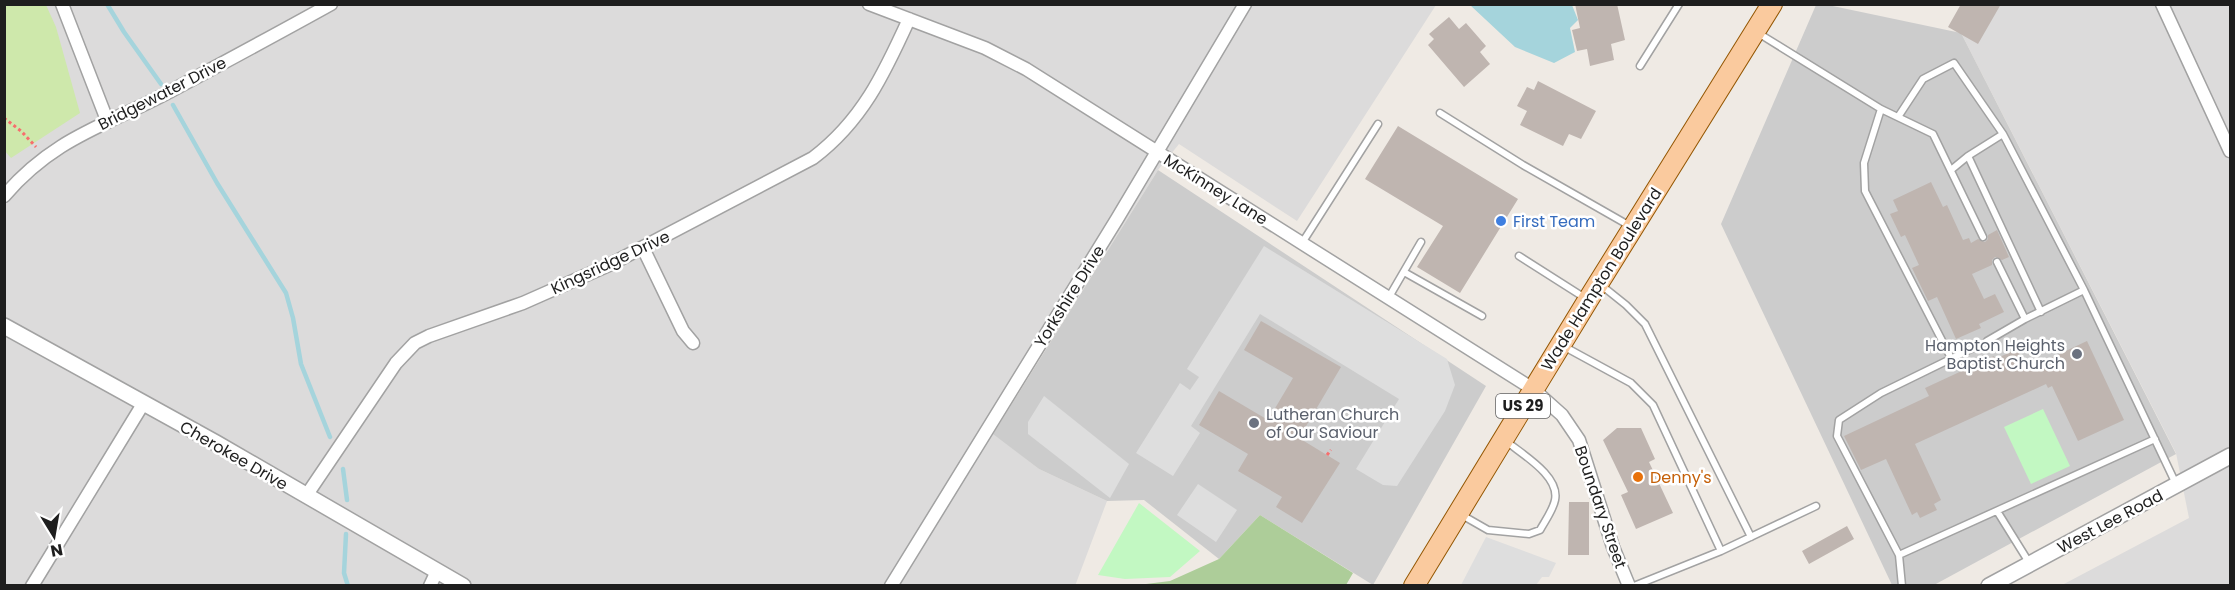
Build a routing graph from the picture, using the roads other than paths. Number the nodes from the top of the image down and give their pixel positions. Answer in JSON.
{"nodes":[{"id":1,"x":62,"y":4,"type":"edge"},
{"id":2,"x":331,"y":4,"type":"edge"},
{"id":3,"x":869,"y":4,"type":"edge"},
{"id":4,"x":1245,"y":4,"type":"edge"},
{"id":5,"x":1678,"y":4,"type":"edge"},
{"id":6,"x":2162,"y":4,"type":"edge"},
{"id":7,"x":1770,"y":5,"type":"edge"},
{"id":8,"x":909,"y":19,"type":"junction"},
{"id":9,"x":1755,"y":32,"type":"junction"},
{"id":10,"x":1640,"y":66,"type":"dead end"},
{"id":11,"x":1881,"y":109,"type":"junction"},
{"id":12,"x":1440,"y":113,"type":"dead end"},
{"id":13,"x":1898,"y":117,"type":"junction"},
{"id":14,"x":107,"y":120,"type":"junction"},
{"id":15,"x":1378,"y":124,"type":"dead end"},
{"id":16,"x":2003,"y":134,"type":"junction"},
{"id":17,"x":2230,"y":151,"type":"edge"},
{"id":18,"x":1157,"y":152,"type":"junction"},
{"id":19,"x":1968,"y":156,"type":"junction"},
{"id":20,"x":1951,"y":170,"type":"junction"},
{"id":21,"x":4,"y":196,"type":"edge"},
{"id":22,"x":1634,"y":227,"type":"junction"},
{"id":23,"x":1983,"y":237,"type":"dead end"},
{"id":24,"x":1421,"y":242,"type":"dead end"},
{"id":25,"x":1302,"y":243,"type":"junction"},
{"id":26,"x":643,"y":248,"type":"junction"},
{"id":27,"x":1519,"y":256,"type":"dead end"},
{"id":28,"x":1997,"y":262,"type":"dead end"},
{"id":29,"x":1404,"y":272,"type":"junction"},
{"id":30,"x":1598,"y":283,"type":"junction"},
{"id":31,"x":2084,"y":290,"type":"junction"},
{"id":32,"x":1389,"y":297,"type":"junction"},
{"id":33,"x":1588,"y":300,"type":"junction"},
{"id":34,"x":2041,"y":312,"type":"junction"},
{"id":35,"x":1482,"y":316,"type":"dead end"},
{"id":36,"x":2025,"y":319,"type":"junction"},
{"id":37,"x":4,"y":326,"type":"edge"},
{"id":38,"x":1987,"y":341,"type":"dead end"},
{"id":39,"x":693,"y":344,"type":"dead end"},
{"id":40,"x":1560,"y":344,"type":"junction"},
{"id":41,"x":1977,"y":346,"type":"dead end"},
{"id":42,"x":1951,"y":358,"type":"junction"},
{"id":43,"x":1533,"y":389,"type":"junction"},
{"id":44,"x":1548,"y":402,"type":"joint"},
{"id":45,"x":143,"y":404,"type":"junction"},
{"id":46,"x":1503,"y":438,"type":"junction"},
{"id":47,"x":2155,"y":439,"type":"junction"},
{"id":48,"x":2230,"y":456,"type":"edge"},
{"id":49,"x":2177,"y":485,"type":"junction"},
{"id":50,"x":306,"y":496,"type":"junction"},
{"id":51,"x":1816,"y":506,"type":"dead end"},
{"id":52,"x":1997,"y":511,"type":"junction"},
{"id":53,"x":1458,"y":513,"type":"junction"},
{"id":54,"x":1750,"y":537,"type":"junction"},
{"id":55,"x":1721,"y":551,"type":"junction"},
{"id":56,"x":1899,"y":555,"type":"junction"},
{"id":57,"x":2030,"y":564,"type":"junction"},
{"id":58,"x":437,"y":571,"type":"junction"},
{"id":59,"x":32,"y":585,"type":"edge"},
{"id":60,"x":430,"y":585,"type":"edge"},
{"id":61,"x":463,"y":585,"type":"edge"},
{"id":62,"x":891,"y":585,"type":"edge"},
{"id":63,"x":1414,"y":585,"type":"edge"},
{"id":64,"x":1629,"y":585,"type":"edge"},
{"id":65,"x":1634,"y":585,"type":"edge"},
{"id":66,"x":1902,"y":585,"type":"edge"},
{"id":67,"x":1989,"y":585,"type":"edge"}],
"edges":[{"from":1,"to":14,"type":"street"},
{"from":2,"to":14,"type":"street","name":"Bridgewater Drive"},
{"from":3,"to":8,"type":"street","name":"McKinney Lane"},
{"from":4,"to":18,"type":"street","name":"Yorkshire Drive"},
{"from":5,"to":10,"type":"lane"},
{"from":6,"to":17,"type":"street"},
{"from":7,"to":9,"type":"main road","name":"Wade Hampton Boulevard","number":"US 29"},
{"from":8,"to":18,"type":"street","name":"McKinney Lane"},
{"from":8,"to":26,"type":"street","name":"Kingsridge Drive"},
{"from":9,"to":11,"type":"lane"},
{"from":9,"to":22,"type":"main road","name":"Wade Hampton Boulevard","number":"US 29"},
{"from":11,"to":13,"type":"lane"},
{"from":11,"to":42,"type":"lane"},
{"from":12,"to":22,"type":"lane"},
{"from":13,"to":16,"type":"lane"},
{"from":13,"to":20,"type":"lane"},
{"from":14,"to":21,"type":"street","name":"Bridgewater Drive"},
{"from":15,"to":25,"type":"lane"},
{"from":16,"to":19,"type":"lane"},
{"from":16,"to":31,"type":"lane"},
{"from":18,"to":25,"type":"street","name":"McKinney Lane"},
{"from":18,"to":62,"type":"street","name":"Yorkshire Drive"},
{"from":19,"to":20,"type":"lane"},
{"from":19,"to":34,"type":"lane"},
{"from":20,"to":23,"type":"lane"},
{"from":22,"to":30,"type":"main road","name":"Wade Hampton Boulevard","number":"US 29"},
{"from":24,"to":29,"type":"lane"},
{"from":25,"to":32,"type":"street","name":"McKinney Lane"},
{"from":26,"to":39,"type":"street"},
{"from":26,"to":50,"type":"street","name":"Kingsridge Drive"},
{"from":27,"to":33,"type":"lane"},
{"from":28,"to":36,"type":"lane"},
{"from":29,"to":32,"type":"lane"},
{"from":29,"to":35,"type":"lane"},
{"from":30,"to":33,"type":"main road","name":"Wade Hampton Boulevard","number":"US 29"},
{"from":30,"to":54,"type":"lane"},
{"from":31,"to":34,"type":"lane"},
{"from":31,"to":47,"type":"lane"},
{"from":32,"to":43,"type":"street","name":"McKinney Lane"},
{"from":33,"to":40,"type":"main road","name":"Wade Hampton Boulevard","number":"US 29"},
{"from":34,"to":36,"type":"lane"},
{"from":36,"to":38,"type":"lane"},
{"from":37,"to":45,"type":"street","name":"Cherokee Drive"},
{"from":40,"to":43,"type":"main road","name":"Wade Hampton Boulevard","number":"US 29"},
{"from":40,"to":55,"type":"lane"},
{"from":41,"to":42,"type":"lane"},
{"from":42,"to":56,"type":"lane"},
{"from":43,"to":44,"type":"street","name":"McKinney Lane"},
{"from":43,"to":46,"type":"main road","name":"Wade Hampton Boulevard","number":"US 29"},
{"from":44,"to":64,"type":"street","name":"Boundary Street"},
{"from":45,"to":50,"type":"street","name":"Cherokee Drive"},
{"from":45,"to":59,"type":"street"},
{"from":46,"to":53,"type":"main road","name":"Wade Hampton Boulevard","number":"US 29"},
{"from":46,"to":53,"type":"lane"},
{"from":47,"to":49,"type":"lane"},
{"from":47,"to":52,"type":"lane"},
{"from":48,"to":49,"type":"street","name":"West Lee Road"},
{"from":49,"to":57,"type":"street","name":"West Lee Road"},
{"from":50,"to":58,"type":"street","name":"Cherokee Drive"},
{"from":51,"to":54,"type":"lane"},
{"from":52,"to":56,"type":"lane"},
{"from":52,"to":57,"type":"lane"},
{"from":53,"to":63,"type":"main road","name":"Wade Hampton Boulevard","number":"US 29"},
{"from":54,"to":55,"type":"lane"},
{"from":55,"to":65,"type":"lane"},
{"from":56,"to":66,"type":"lane"},
{"from":57,"to":67,"type":"street","name":"West Lee Road"},
{"from":58,"to":60,"type":"street"},
{"from":58,"to":61,"type":"street","name":"Cherokee Drive"}]}
